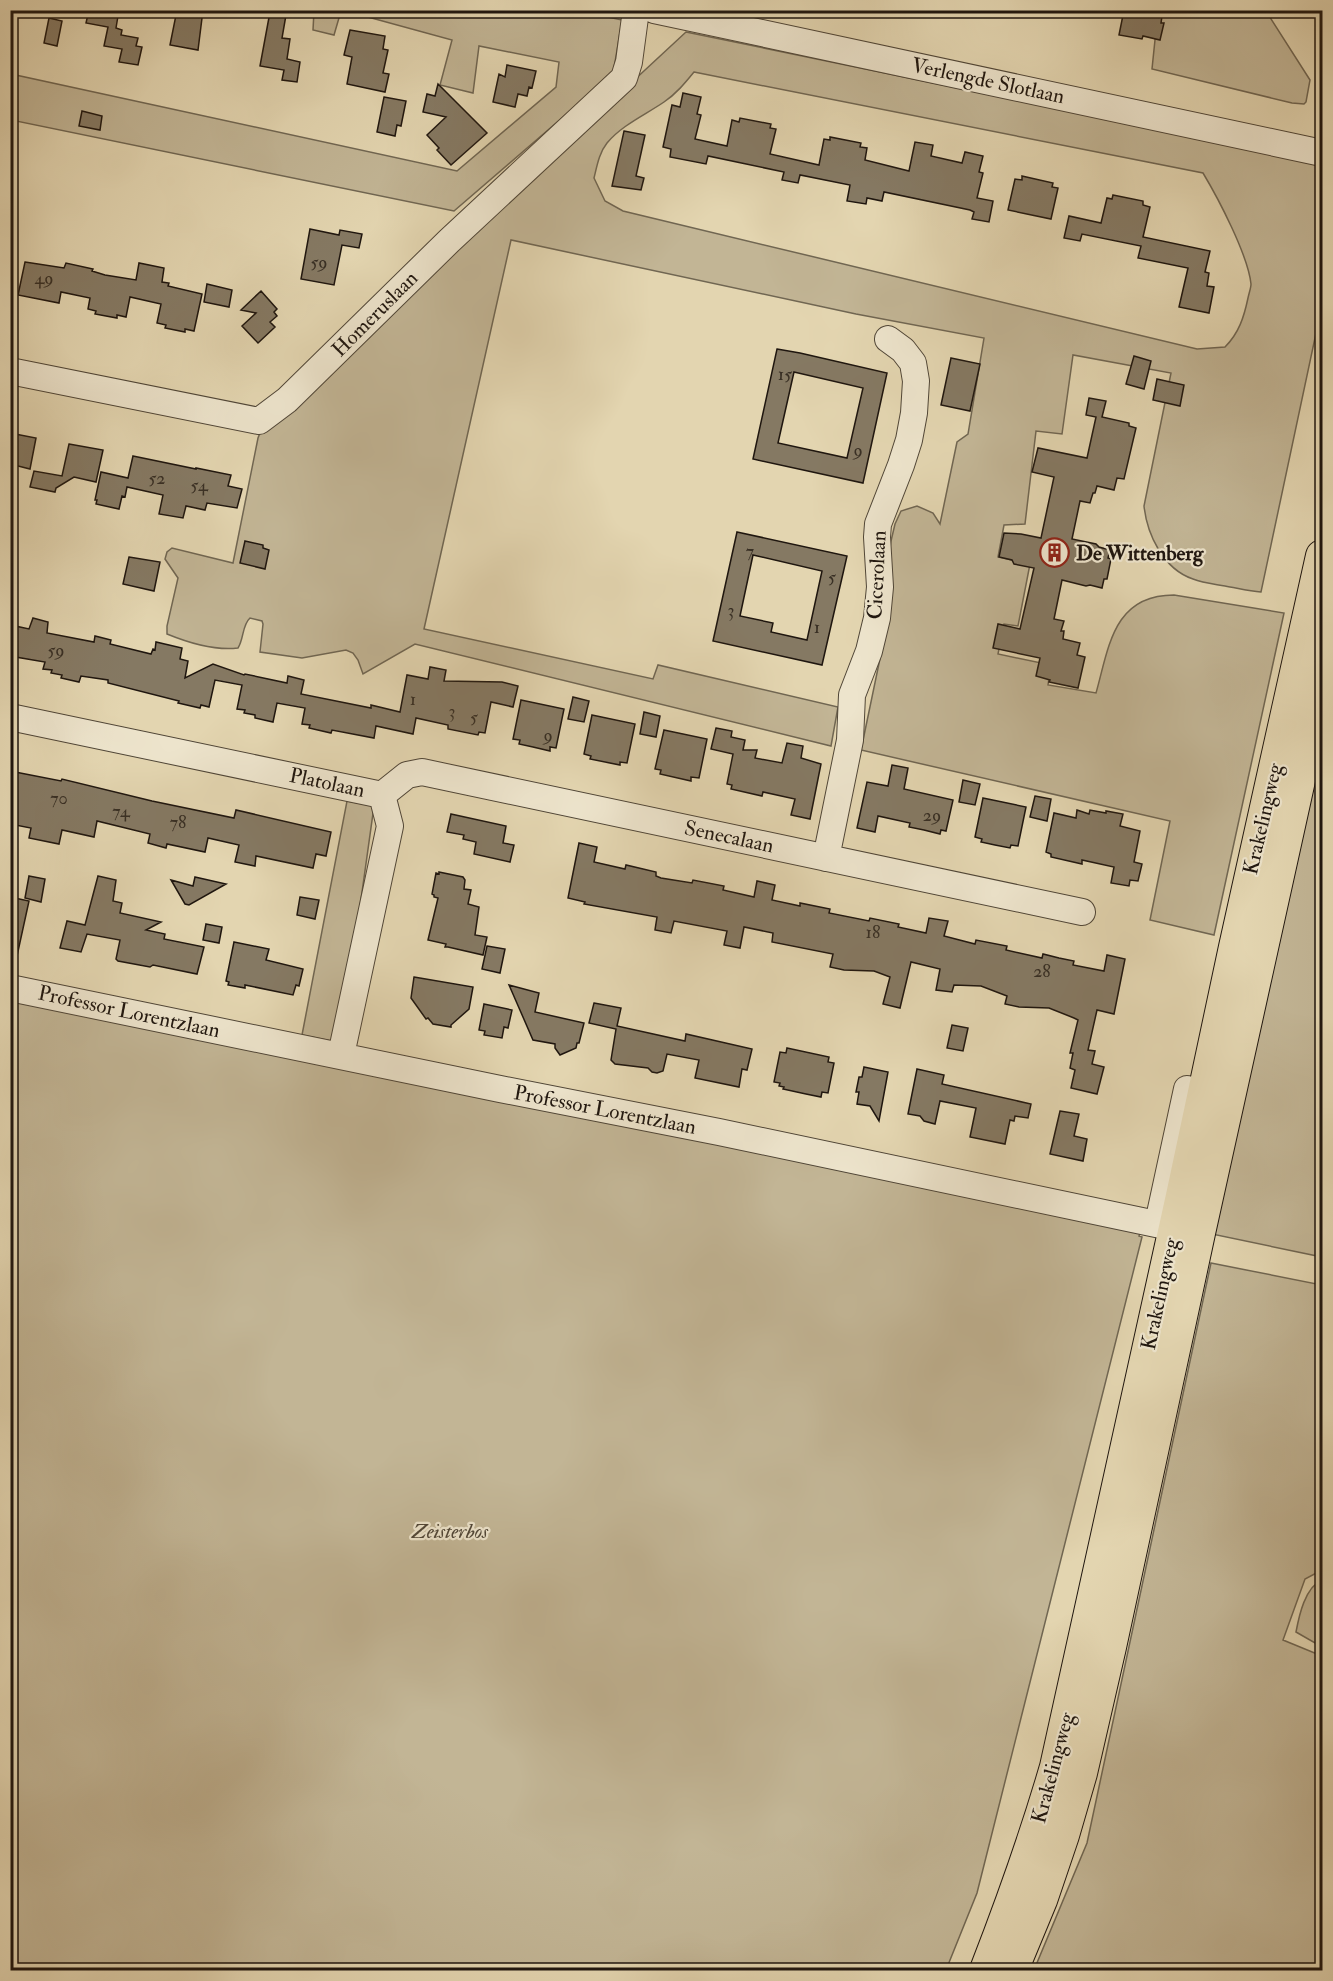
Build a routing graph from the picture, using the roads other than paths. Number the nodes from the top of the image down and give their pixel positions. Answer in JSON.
{"nodes":[{"id":1,"x":636,"y":10,"type":"edge"},
{"id":2,"x":654,"y":10,"type":"edge"},
{"id":3,"x":1323,"y":153,"type":"edge"},
{"id":4,"x":888,"y":339,"type":"dead end"},
{"id":5,"x":10,"y":371,"type":"edge"},
{"id":6,"x":1323,"y":556,"type":"edge"},
{"id":7,"x":1316,"y":613,"type":"edge"},
{"id":8,"x":1323,"y":676,"type":"edge"},
{"id":9,"x":10,"y":717,"type":"edge"},
{"id":10,"x":381,"y":795,"type":"junction"},
{"id":11,"x":826,"y":858,"type":"junction"},
{"id":12,"x":1082,"y":912,"type":"dead end"},
{"id":13,"x":10,"y":988,"type":"edge"},
{"id":14,"x":341,"y":1055,"type":"junction"},
{"id":15,"x":1187,"y":1089,"type":"dead end"},
{"id":16,"x":1177,"y":1228,"type":"junction"},
{"id":17,"x":986,"y":1971,"type":"edge"},
{"id":18,"x":1012,"y":1971,"type":"edge"}],
"edges":[{"from":1,"to":5,"type":"street","name":"Homeruslaan"},
{"from":2,"to":3,"type":"street","name":"Verlengde Slotlaan"},
{"from":4,"to":11,"type":"street","name":"Cicerolaan"},
{"from":6,"to":7,"type":"main road","name":"Krakelingweg"},
{"from":7,"to":16,"type":"main road","name":"Krakelingweg"},
{"from":8,"to":16,"type":"main road","name":"Krakelingweg"},
{"from":9,"to":10,"type":"street","name":"Platolaan"},
{"from":10,"to":11,"type":"street","name":"Senecalaan"},
{"from":10,"to":14,"type":"street","name":"Platolaan"},
{"from":11,"to":12,"type":"street","name":"Senecalaan"},
{"from":13,"to":14,"type":"street","name":"Professor Lorentzlaan"},
{"from":14,"to":16,"type":"street","name":"Professor Lorentzlaan"},
{"from":15,"to":16,"type":"street","name":"Krakelingweg"},
{"from":16,"to":17,"type":"main road","name":"Krakelingweg"},
{"from":16,"to":18,"type":"main road","name":"Krakelingweg"}]}
